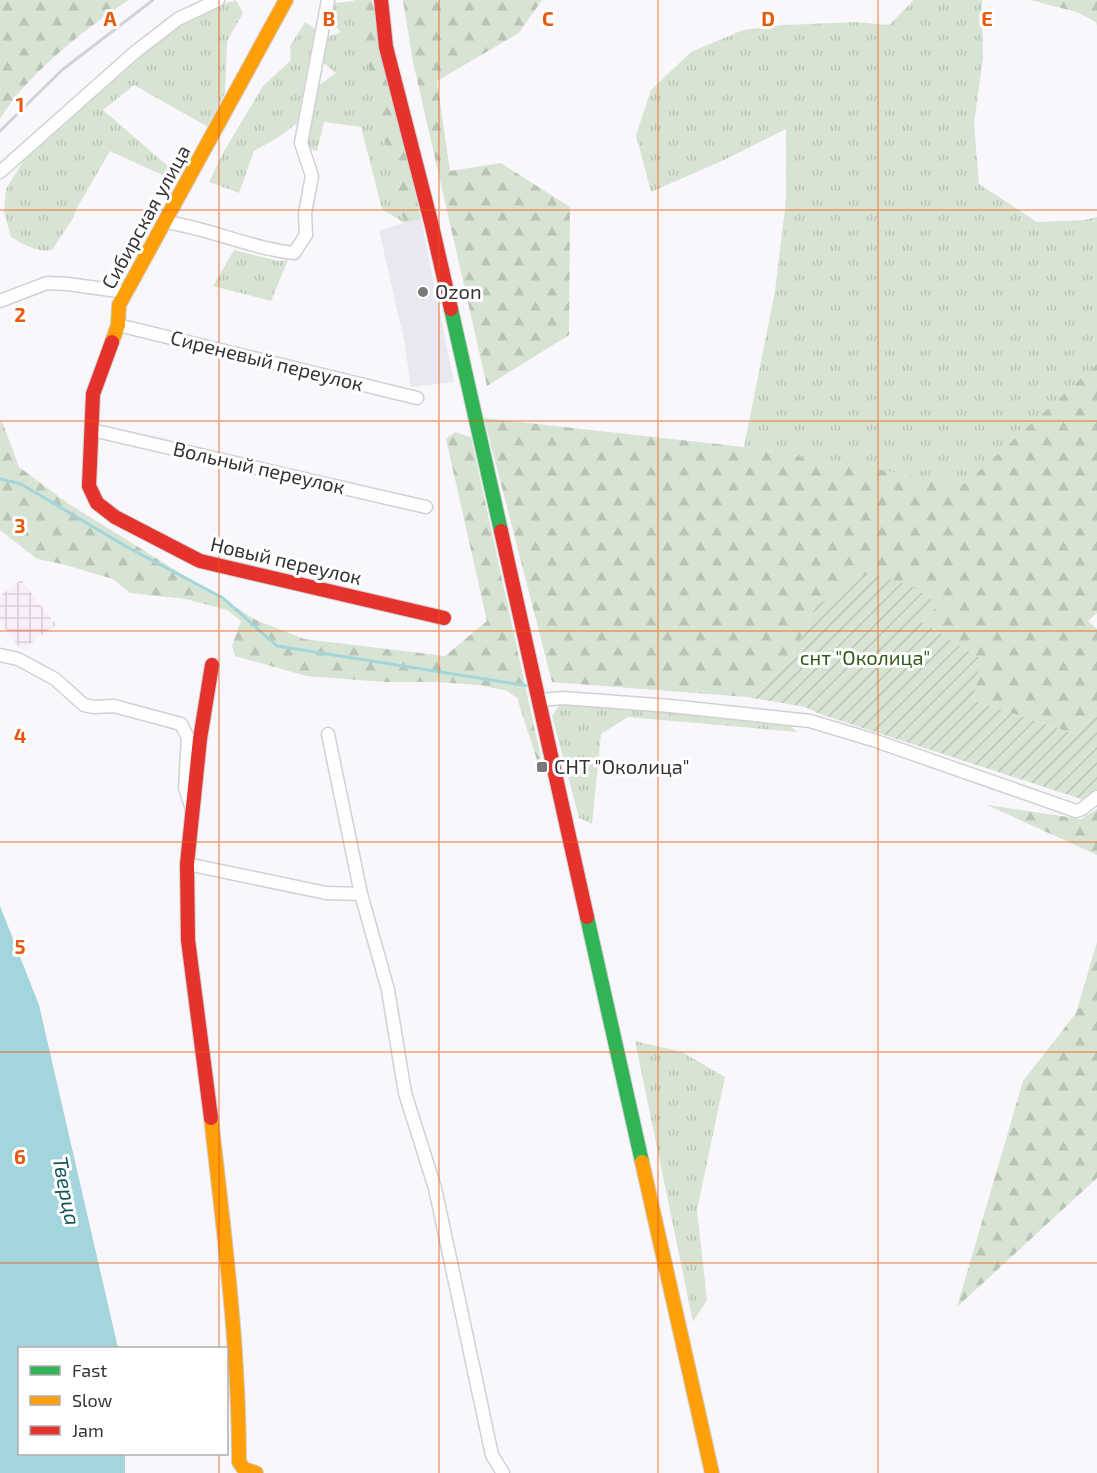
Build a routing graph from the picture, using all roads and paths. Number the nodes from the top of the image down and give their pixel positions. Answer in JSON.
{"nodes":[{"id":1,"x":218,"y":0,"type":"edge"},
{"id":2,"x":286,"y":0,"type":"edge"},
{"id":3,"x":328,"y":0,"type":"edge"},
{"id":4,"x":381,"y":0,"type":"edge"},
{"id":5,"x":0,"y":172,"type":"edge"},
{"id":6,"x":165,"y":222,"type":"junction"},
{"id":7,"x":125,"y":292,"type":"junction"},
{"id":8,"x":0,"y":301,"type":"edge"},
{"id":9,"x":118,"y":325,"type":"junction"},
{"id":10,"x":417,"y":398,"type":"dead end"},
{"id":11,"x":92,"y":430,"type":"junction"},
{"id":12,"x":97,"y":503,"type":"joint"},
{"id":13,"x":426,"y":507,"type":"dead end"},
{"id":14,"x":444,"y":618,"type":"dead end"},
{"id":15,"x":0,"y":655,"type":"edge"},
{"id":16,"x":212,"y":665,"type":"dead end"},
{"id":17,"x":540,"y":700,"type":"junction"},
{"id":18,"x":328,"y":734,"type":"dead end"},
{"id":19,"x":1097,"y":797,"type":"edge"},
{"id":20,"x":193,"y":810,"type":"junction"},
{"id":21,"x":187,"y":864,"type":"junction"},
{"id":22,"x":361,"y":894,"type":"junction"},
{"id":23,"x":256,"y":1473,"type":"edge"},
{"id":24,"x":503,"y":1473,"type":"edge"},
{"id":25,"x":712,"y":1473,"type":"edge"}],
"edges":[{"from":1,"to":5,"type":"street"},
{"from":2,"to":6,"type":"street","name":"Сибирская улица"},
{"from":3,"to":6,"type":"street"},
{"from":4,"to":17,"type":"street"},
{"from":6,"to":7,"type":"street","name":"Сибирская улица"},
{"from":7,"to":8,"type":"street"},
{"from":7,"to":9,"type":"street","name":"Сибирская улица"},
{"from":9,"to":10,"type":"street","name":"Сиреневый переулок"},
{"from":9,"to":11,"type":"street","name":"Сибирская улица"},
{"from":11,"to":12,"type":"street","name":"Сибирская улица"},
{"from":11,"to":13,"type":"street","name":"Вольный переулок"},
{"from":12,"to":14,"type":"street","name":"Новый переулок"},
{"from":15,"to":20,"type":"street"},
{"from":16,"to":20,"type":"street"},
{"from":17,"to":19,"type":"street"},
{"from":17,"to":25,"type":"street"},
{"from":18,"to":22,"type":"street"},
{"from":20,"to":21,"type":"street"},
{"from":21,"to":22,"type":"street"},
{"from":21,"to":23,"type":"street"},
{"from":22,"to":24,"type":"street"}]}
